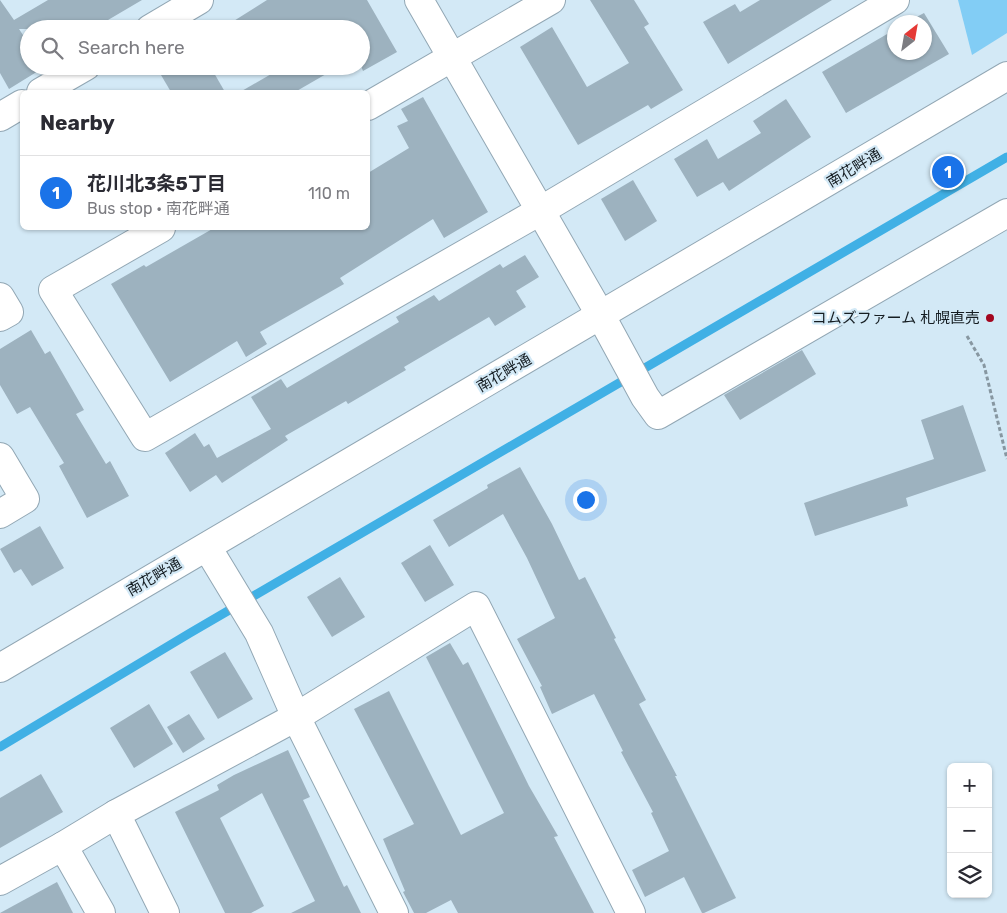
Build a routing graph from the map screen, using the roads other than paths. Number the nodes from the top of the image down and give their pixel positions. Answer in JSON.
{"nodes":[{"id":1,"x":199,"y":0,"type":"edge"},
{"id":2,"x":419,"y":0,"type":"edge"},
{"id":3,"x":550,"y":0,"type":"edge"},
{"id":4,"x":896,"y":0,"type":"edge"},
{"id":5,"x":165,"y":20,"type":"edge"},
{"id":6,"x":452,"y":57,"type":"junction"},
{"id":7,"x":70,"y":75,"type":"edge"},
{"id":8,"x":1007,"y":76,"type":"edge"},
{"id":9,"x":44,"y":90,"type":"edge"},
{"id":10,"x":20,"y":105,"type":"edge"},
{"id":11,"x":370,"y":105,"type":"edge"},
{"id":12,"x":0,"y":117,"type":"edge"},
{"id":13,"x":540,"y":211,"type":"junction"},
{"id":14,"x":1007,"y":213,"type":"edge"},
{"id":15,"x":157,"y":230,"type":"edge"},
{"id":16,"x":0,"y":297,"type":"edge"},
{"id":17,"x":601,"y":316,"type":"junction"},
{"id":18,"x":0,"y":317,"type":"edge"},
{"id":19,"x":0,"y":458,"type":"edge"},
{"id":20,"x":0,"y":514,"type":"edge"},
{"id":21,"x":207,"y":547,"type":"junction"},
{"id":22,"x":0,"y":668,"type":"edge"},
{"id":23,"x":296,"y":717,"type":"junction"},
{"id":24,"x":116,"y":814,"type":"junction"},
{"id":25,"x":63,"y":846,"type":"junction"},
{"id":26,"x":0,"y":881,"type":"edge"},
{"id":27,"x":101,"y":913,"type":"edge"},
{"id":28,"x":165,"y":913,"type":"edge"},
{"id":29,"x":394,"y":913,"type":"edge"},
{"id":30,"x":631,"y":913,"type":"edge"}],
"edges":[{"from":1,"to":5,"type":"street"},
{"from":2,"to":6,"type":"street"},
{"from":3,"to":6,"type":"street"},
{"from":4,"to":13,"type":"street"},
{"from":6,"to":11,"type":"street"},
{"from":6,"to":13,"type":"street"},
{"from":7,"to":9,"type":"street"},
{"from":8,"to":17,"type":"street","name":"南花畔通"},
{"from":10,"to":12,"type":"street"},
{"from":13,"to":15,"type":"street"},
{"from":13,"to":17,"type":"street"},
{"from":14,"to":17,"type":"street"},
{"from":16,"to":18,"type":"street"},
{"from":17,"to":21,"type":"street","name":"南花畔通"},
{"from":19,"to":20,"type":"street"},
{"from":21,"to":22,"type":"street","name":"南花畔通"},
{"from":21,"to":23,"type":"street"},
{"from":23,"to":24,"type":"street"},
{"from":23,"to":29,"type":"street"},
{"from":23,"to":30,"type":"street"},
{"from":24,"to":25,"type":"street"},
{"from":24,"to":28,"type":"street"},
{"from":25,"to":26,"type":"street"},
{"from":25,"to":27,"type":"street"}]}
